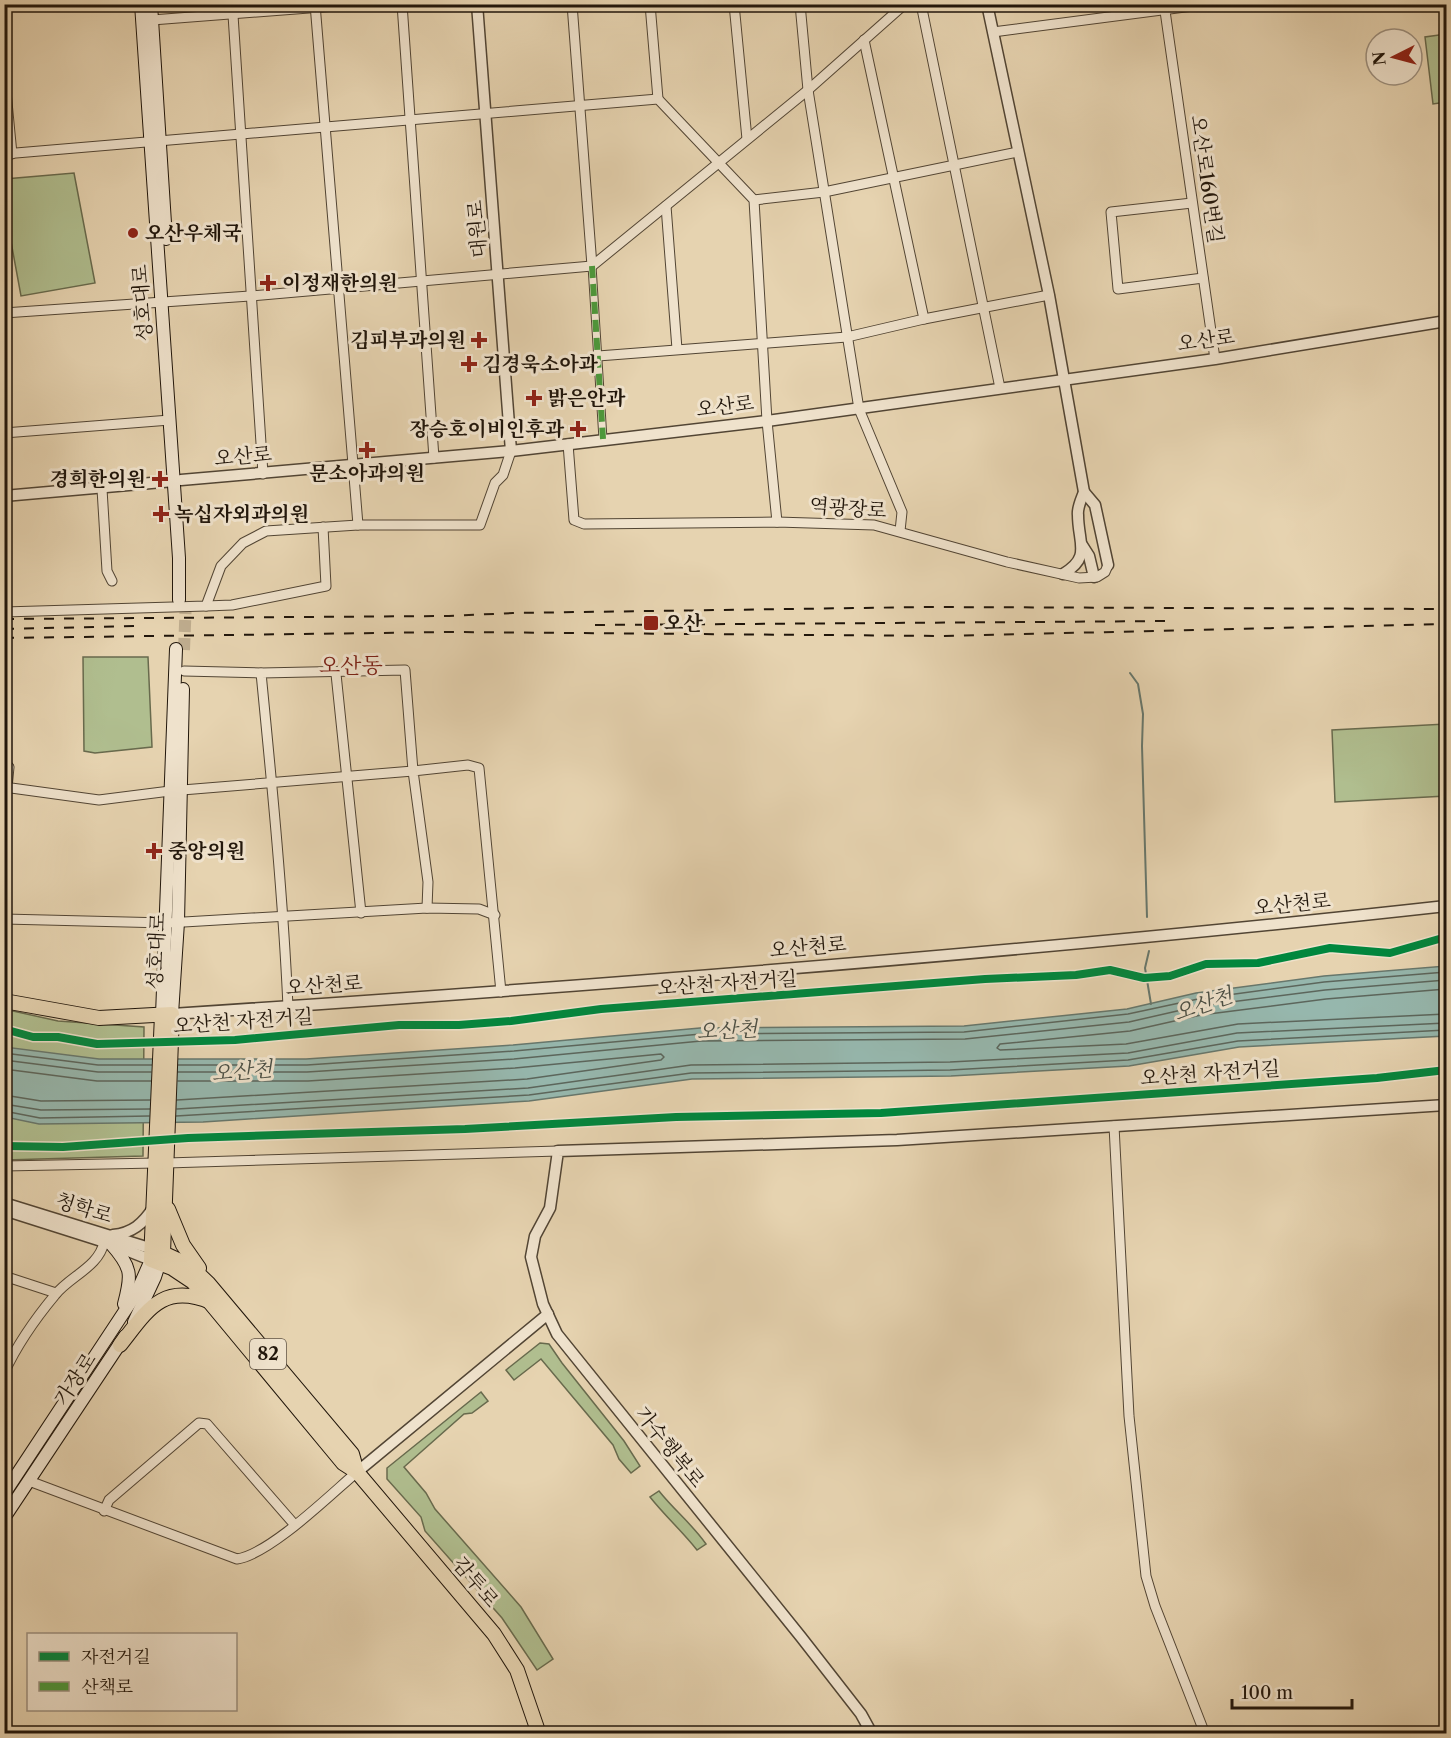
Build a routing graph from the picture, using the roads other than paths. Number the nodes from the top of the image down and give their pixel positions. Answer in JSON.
{"nodes":[{"id":1,"x":141,"y":4,"type":"edge"},
{"id":2,"x":151,"y":4,"type":"edge"},
{"id":3,"x":361,"y":4,"type":"edge"},
{"id":4,"x":402,"y":4,"type":"edge"},
{"id":5,"x":477,"y":4,"type":"edge"},
{"id":6,"x":572,"y":4,"type":"edge"},
{"id":7,"x":650,"y":4,"type":"edge"},
{"id":8,"x":734,"y":4,"type":"edge"},
{"id":9,"x":800,"y":4,"type":"edge"},
{"id":10,"x":905,"y":4,"type":"edge"},
{"id":11,"x":921,"y":4,"type":"edge"},
{"id":12,"x":987,"y":4,"type":"edge"},
{"id":13,"x":1208,"y":4,"type":"edge"},
{"id":14,"x":315,"y":7,"type":"edge"},
{"id":15,"x":1164,"y":7,"type":"edge"},
{"id":16,"x":233,"y":15,"type":"junction"},
{"id":17,"x":152,"y":20,"type":"junction"},
{"id":18,"x":993,"y":32,"type":"junction"},
{"id":19,"x":864,"y":40,"type":"junction"},
{"id":20,"x":4,"y":70,"type":"edge"},
{"id":21,"x":808,"y":90,"type":"junction"},
{"id":22,"x":658,"y":99,"type":"junction"},
{"id":23,"x":580,"y":106,"type":"junction"},
{"id":24,"x":485,"y":115,"type":"junction"},
{"id":25,"x":411,"y":121,"type":"junction"},
{"id":26,"x":327,"y":128,"type":"junction"},
{"id":27,"x":241,"y":134,"type":"junction"},
{"id":28,"x":747,"y":139,"type":"junction"},
{"id":29,"x":155,"y":141,"type":"junction"},
{"id":30,"x":1018,"y":152,"type":"junction"},
{"id":31,"x":8,"y":154,"type":"edge"},
{"id":32,"x":719,"y":163,"type":"junction"},
{"id":33,"x":954,"y":165,"type":"junction"},
{"id":34,"x":892,"y":178,"type":"junction"},
{"id":35,"x":824,"y":192,"type":"junction"},
{"id":36,"x":754,"y":200,"type":"junction"},
{"id":37,"x":1192,"y":203,"type":"junction"},
{"id":38,"x":666,"y":206,"type":"junction"},
{"id":39,"x":592,"y":266,"type":"junction"},
{"id":40,"x":499,"y":275,"type":"junction"},
{"id":41,"x":1203,"y":278,"type":"junction"},
{"id":42,"x":424,"y":282,"type":"junction"},
{"id":43,"x":339,"y":288,"type":"junction"},
{"id":44,"x":1049,"y":295,"type":"junction"},
{"id":45,"x":250,"y":296,"type":"junction"},
{"id":46,"x":166,"y":302,"type":"junction"},
{"id":47,"x":984,"y":307,"type":"junction"},
{"id":48,"x":4,"y":313,"type":"edge"},
{"id":49,"x":924,"y":319,"type":"junction"},
{"id":50,"x":1446,"y":321,"type":"edge"},
{"id":51,"x":848,"y":337,"type":"junction"},
{"id":52,"x":762,"y":343,"type":"junction"},
{"id":53,"x":677,"y":350,"type":"junction"},
{"id":54,"x":598,"y":356,"type":"junction"},
{"id":55,"x":1215,"y":359,"type":"junction"},
{"id":56,"x":1064,"y":379,"type":"junction"},
{"id":57,"x":1000,"y":388,"type":"junction"},
{"id":58,"x":859,"y":409,"type":"junction"},
{"id":59,"x":170,"y":420,"type":"junction"},
{"id":60,"x":767,"y":421,"type":"junction"},
{"id":61,"x":4,"y":433,"type":"edge"},
{"id":62,"x":603,"y":440,"type":"junction"},
{"id":63,"x":568,"y":444,"type":"junction"},
{"id":64,"x":511,"y":451,"type":"junction"},
{"id":65,"x":435,"y":458,"type":"junction"},
{"id":66,"x":352,"y":465,"type":"junction"},
{"id":67,"x":263,"y":474,"type":"junction"},
{"id":68,"x":178,"y":480,"type":"junction"},
{"id":69,"x":102,"y":489,"type":"junction"},
{"id":70,"x":1084,"y":492,"type":"junction"},
{"id":71,"x":4,"y":496,"type":"edge"},
{"id":72,"x":777,"y":522,"type":"junction"},
{"id":73,"x":358,"y":525,"type":"junction"},
{"id":74,"x":323,"y":527,"type":"junction"},
{"id":75,"x":900,"y":531,"type":"junction"},
{"id":76,"x":1082,"y":544,"type":"junction"},
{"id":77,"x":1108,"y":565,"type":"joint"},
{"id":78,"x":1063,"y":574,"type":"junction"},
{"id":79,"x":1094,"y":577,"type":"junction"},
{"id":80,"x":112,"y":581,"type":"dead end"},
{"id":81,"x":182,"y":600,"type":"tunnel mouth"},
{"id":82,"x":206,"y":606,"type":"junction"},
{"id":83,"x":4,"y":612,"type":"edge"},
{"id":84,"x":184,"y":671,"type":"junction"},
{"id":85,"x":261,"y":673,"type":"junction"},
{"id":86,"x":336,"y":674,"type":"junction"},
{"id":87,"x":4,"y":764,"type":"edge"},
{"id":88,"x":412,"y":771,"type":"junction"},
{"id":89,"x":347,"y":777,"type":"junction"},
{"id":90,"x":272,"y":784,"type":"junction"},
{"id":91,"x":6,"y":787,"type":"edge"},
{"id":92,"x":176,"y":790,"type":"junction"},
{"id":93,"x":1446,"y":906,"type":"edge"},
{"id":94,"x":427,"y":908,"type":"junction"},
{"id":95,"x":361,"y":913,"type":"junction"},
{"id":96,"x":495,"y":915,"type":"junction"},
{"id":97,"x":284,"y":917,"type":"junction"},
{"id":98,"x":4,"y":919,"type":"edge"},
{"id":99,"x":172,"y":922,"type":"junction"},
{"id":100,"x":501,"y":992,"type":"junction"},
{"id":101,"x":4,"y":1001,"type":"edge"},
{"id":102,"x":288,"y":1007,"type":"junction"},
{"id":103,"x":166,"y":1019,"type":"junction"},
{"id":104,"x":1446,"y":1105,"type":"edge"},
{"id":105,"x":1114,"y":1126,"type":"junction"},
{"id":106,"x":558,"y":1151,"type":"junction"},
{"id":107,"x":162,"y":1159,"type":"junction"},
{"id":108,"x":4,"y":1166,"type":"edge"},
{"id":109,"x":4,"y":1203,"type":"edge"},
{"id":110,"x":160,"y":1205,"type":"junction"},
{"id":111,"x":4,"y":1210,"type":"edge"},
{"id":112,"x":108,"y":1240,"type":"junction"},
{"id":113,"x":157,"y":1256,"type":"junction"},
{"id":114,"x":4,"y":1276,"type":"edge"},
{"id":115,"x":208,"y":1282,"type":"junction"},
{"id":116,"x":56,"y":1293,"type":"junction"},
{"id":117,"x":213,"y":1303,"type":"junction"},
{"id":118,"x":548,"y":1314,"type":"junction"},
{"id":119,"x":115,"y":1326,"type":"junction"},
{"id":120,"x":120,"y":1345,"type":"junction"},
{"id":121,"x":4,"y":1373,"type":"edge"},
{"id":122,"x":357,"y":1472,"type":"junction"},
{"id":123,"x":29,"y":1481,"type":"junction"},
{"id":124,"x":4,"y":1494,"type":"edge"},
{"id":125,"x":104,"y":1512,"type":"junction"},
{"id":126,"x":4,"y":1518,"type":"edge"},
{"id":127,"x":294,"y":1524,"type":"junction"},
{"id":128,"x":539,"y":1734,"type":"edge"},
{"id":129,"x":872,"y":1734,"type":"edge"},
{"id":130,"x":1206,"y":1734,"type":"edge"}],
"edges":[{"from":1,"to":29,"type":"main road","name":"성호대로"},
{"from":2,"to":17,"type":"main road","name":"성호대로"},
{"from":3,"to":14,"type":"street"},
{"from":4,"to":25,"type":"street"},
{"from":5,"to":24,"type":"street","name":"대원로"},
{"from":6,"to":23,"type":"street"},
{"from":7,"to":22,"type":"street"},
{"from":8,"to":28,"type":"street"},
{"from":9,"to":21,"type":"street"},
{"from":10,"to":19,"type":"street"},
{"from":11,"to":33,"type":"street"},
{"from":12,"to":18,"type":"street"},
{"from":13,"to":15,"type":"street"},
{"from":14,"to":16,"type":"street"},
{"from":14,"to":26,"type":"street"},
{"from":15,"to":18,"type":"street"},
{"from":15,"to":37,"type":"street","name":"오산로160번길"},
{"from":16,"to":17,"type":"street"},
{"from":16,"to":27,"type":"street"},
{"from":17,"to":29,"type":"main road","name":"성호대로"},
{"from":18,"to":30,"type":"street"},
{"from":19,"to":21,"type":"street"},
{"from":19,"to":34,"type":"street"},
{"from":20,"to":31,"type":"street"},
{"from":21,"to":28,"type":"street"},
{"from":21,"to":35,"type":"street"},
{"from":22,"to":23,"type":"street"},
{"from":22,"to":32,"type":"street"},
{"from":23,"to":24,"type":"street"},
{"from":23,"to":39,"type":"street"},
{"from":24,"to":25,"type":"street"},
{"from":24,"to":40,"type":"street","name":"대원로"},
{"from":25,"to":26,"type":"street"},
{"from":25,"to":42,"type":"street"},
{"from":26,"to":27,"type":"street"},
{"from":26,"to":43,"type":"street"},
{"from":27,"to":29,"type":"street"},
{"from":27,"to":45,"type":"street"},
{"from":28,"to":32,"type":"street"},
{"from":29,"to":31,"type":"street"},
{"from":29,"to":46,"type":"main road","name":"성호대로"},
{"from":30,"to":33,"type":"street"},
{"from":30,"to":44,"type":"street"},
{"from":32,"to":36,"type":"street"},
{"from":32,"to":38,"type":"street"},
{"from":33,"to":34,"type":"street"},
{"from":33,"to":47,"type":"street"},
{"from":34,"to":35,"type":"street"},
{"from":34,"to":49,"type":"street"},
{"from":35,"to":36,"type":"street"},
{"from":35,"to":51,"type":"street"},
{"from":36,"to":52,"type":"street"},
{"from":37,"to":41,"type":"street","name":"오산로160번길"},
{"from":37,"to":41,"type":"street"},
{"from":38,"to":39,"type":"street"},
{"from":38,"to":53,"type":"street"},
{"from":39,"to":40,"type":"street"},
{"from":39,"to":54,"type":"street"},
{"from":40,"to":42,"type":"street"},
{"from":40,"to":64,"type":"street","name":"대원로"},
{"from":41,"to":55,"type":"street","name":"오산로160번길"},
{"from":42,"to":43,"type":"street"},
{"from":42,"to":65,"type":"street"},
{"from":43,"to":45,"type":"street"},
{"from":43,"to":66,"type":"street"},
{"from":44,"to":47,"type":"street"},
{"from":44,"to":56,"type":"street"},
{"from":45,"to":46,"type":"street"},
{"from":45,"to":67,"type":"street"},
{"from":46,"to":48,"type":"street"},
{"from":46,"to":59,"type":"main road","name":"성호대로"},
{"from":46,"to":68,"type":"main road","name":"성호대로"},
{"from":47,"to":49,"type":"street"},
{"from":47,"to":57,"type":"street"},
{"from":49,"to":51,"type":"street"},
{"from":50,"to":55,"type":"street","name":"오산로"},
{"from":51,"to":52,"type":"street"},
{"from":51,"to":58,"type":"street"},
{"from":52,"to":53,"type":"street"},
{"from":52,"to":60,"type":"street"},
{"from":53,"to":54,"type":"street"},
{"from":54,"to":62,"type":"street"},
{"from":55,"to":56,"type":"street","name":"오산로"},
{"from":56,"to":57,"type":"street","name":"오산로"},
{"from":56,"to":70,"type":"street"},
{"from":57,"to":58,"type":"street","name":"오산로"},
{"from":58,"to":60,"type":"street","name":"오산로"},
{"from":58,"to":75,"type":"street"},
{"from":59,"to":61,"type":"street"},
{"from":59,"to":68,"type":"main road","name":"성호대로"},
{"from":60,"to":62,"type":"street","name":"오산로"},
{"from":60,"to":72,"type":"street"},
{"from":62,"to":63,"type":"street","name":"오산로"},
{"from":63,"to":64,"type":"street","name":"오산로"},
{"from":63,"to":72,"type":"street","name":"역광장로"},
{"from":64,"to":65,"type":"street","name":"오산로"},
{"from":64,"to":73,"type":"street"},
{"from":65,"to":66,"type":"street","name":"오산로"},
{"from":66,"to":67,"type":"street","name":"오산로"},
{"from":66,"to":73,"type":"street"},
{"from":67,"to":68,"type":"street","name":"오산로"},
{"from":68,"to":69,"type":"street","name":"오산로"},
{"from":68,"to":81,"type":"main road","name":"성호대로"},
{"from":69,"to":71,"type":"street","name":"오산로"},
{"from":69,"to":80,"type":"street"},
{"from":70,"to":76,"type":"street"},
{"from":70,"to":77,"type":"street"},
{"from":72,"to":75,"type":"street","name":"역광장로"},
{"from":73,"to":74,"type":"street"},
{"from":74,"to":82,"type":"street"},
{"from":74,"to":82,"type":"street"},
{"from":75,"to":78,"type":"street","name":"역광장로"},
{"from":76,"to":78,"type":"street"},
{"from":76,"to":79,"type":"street"},
{"from":77,"to":79,"type":"street"},
{"from":78,"to":79,"type":"street","name":"역광장로"},
{"from":82,"to":83,"type":"street"},
{"from":84,"to":85,"type":"street"},
{"from":84,"to":92,"type":"main road","name":"성호대로"},
{"from":84,"to":92,"type":"main road","name":"성호대로"},
{"from":85,"to":86,"type":"street"},
{"from":85,"to":90,"type":"street"},
{"from":86,"to":88,"type":"street"},
{"from":86,"to":89,"type":"street"},
{"from":87,"to":91,"type":"street"},
{"from":88,"to":89,"type":"street"},
{"from":88,"to":94,"type":"street"},
{"from":88,"to":96,"type":"street"},
{"from":89,"to":90,"type":"street"},
{"from":89,"to":95,"type":"street"},
{"from":90,"to":92,"type":"street"},
{"from":90,"to":97,"type":"street"},
{"from":91,"to":92,"type":"street"},
{"from":92,"to":99,"type":"main road","name":"성호대로"},
{"from":93,"to":100,"type":"street","name":"오산천로"},
{"from":94,"to":95,"type":"street"},
{"from":94,"to":96,"type":"street"},
{"from":95,"to":97,"type":"street"},
{"from":96,"to":100,"type":"street"},
{"from":97,"to":99,"type":"street"},
{"from":97,"to":102,"type":"street"},
{"from":98,"to":99,"type":"street"},
{"from":99,"to":103,"type":"main road","name":"성호대로"},
{"from":100,"to":102,"type":"street","name":"오산천로"},
{"from":101,"to":103,"type":"main road","name":"오산천로"},
{"from":102,"to":103,"type":"street","name":"오산천로"},
{"from":103,"to":107,"type":"main road","name":"성호대로"},
{"from":104,"to":105,"type":"street"},
{"from":105,"to":106,"type":"street"},
{"from":105,"to":130,"type":"street"},
{"from":106,"to":107,"type":"street"},
{"from":106,"to":118,"type":"street","name":"가수행복로"},
{"from":107,"to":108,"type":"street"},
{"from":107,"to":110,"type":"main road","name":"성호대로"},
{"from":109,"to":112,"type":"street","name":"청학로"},
{"from":110,"to":112,"type":"street"},
{"from":110,"to":113,"type":"main road","name":"성호대로"},
{"from":110,"to":115,"type":"main road"},
{"from":111,"to":112,"type":"street","name":"청학로"},
{"from":112,"to":113,"type":"street","name":"청학로"},
{"from":112,"to":116,"type":"street"},
{"from":112,"to":119,"type":"main road"},
{"from":113,"to":115,"type":"main road","name":"감투로","number":"82"},
{"from":113,"to":117,"type":"main road","name":"감투로"},
{"from":113,"to":119,"type":"main road","name":"가장로"},
{"from":113,"to":120,"type":"main road","name":"가장로"},
{"from":114,"to":116,"type":"street"},
{"from":115,"to":122,"type":"main road","name":"감투로","number":"82"},
{"from":116,"to":121,"type":"street"},
{"from":117,"to":120,"type":"main road"},
{"from":117,"to":122,"type":"main road","name":"감투로"},
{"from":118,"to":122,"type":"street"},
{"from":118,"to":129,"type":"street","name":"가수행복로"},
{"from":119,"to":124,"type":"main road","name":"가장로"},
{"from":120,"to":123,"type":"main road","name":"가장로"},
{"from":122,"to":127,"type":"street"},
{"from":122,"to":128,"type":"main road","name":"감투로"},
{"from":123,"to":125,"type":"street"},
{"from":123,"to":126,"type":"main road","name":"가장로"},
{"from":125,"to":127,"type":"street"},
{"from":125,"to":127,"type":"street"}]}
